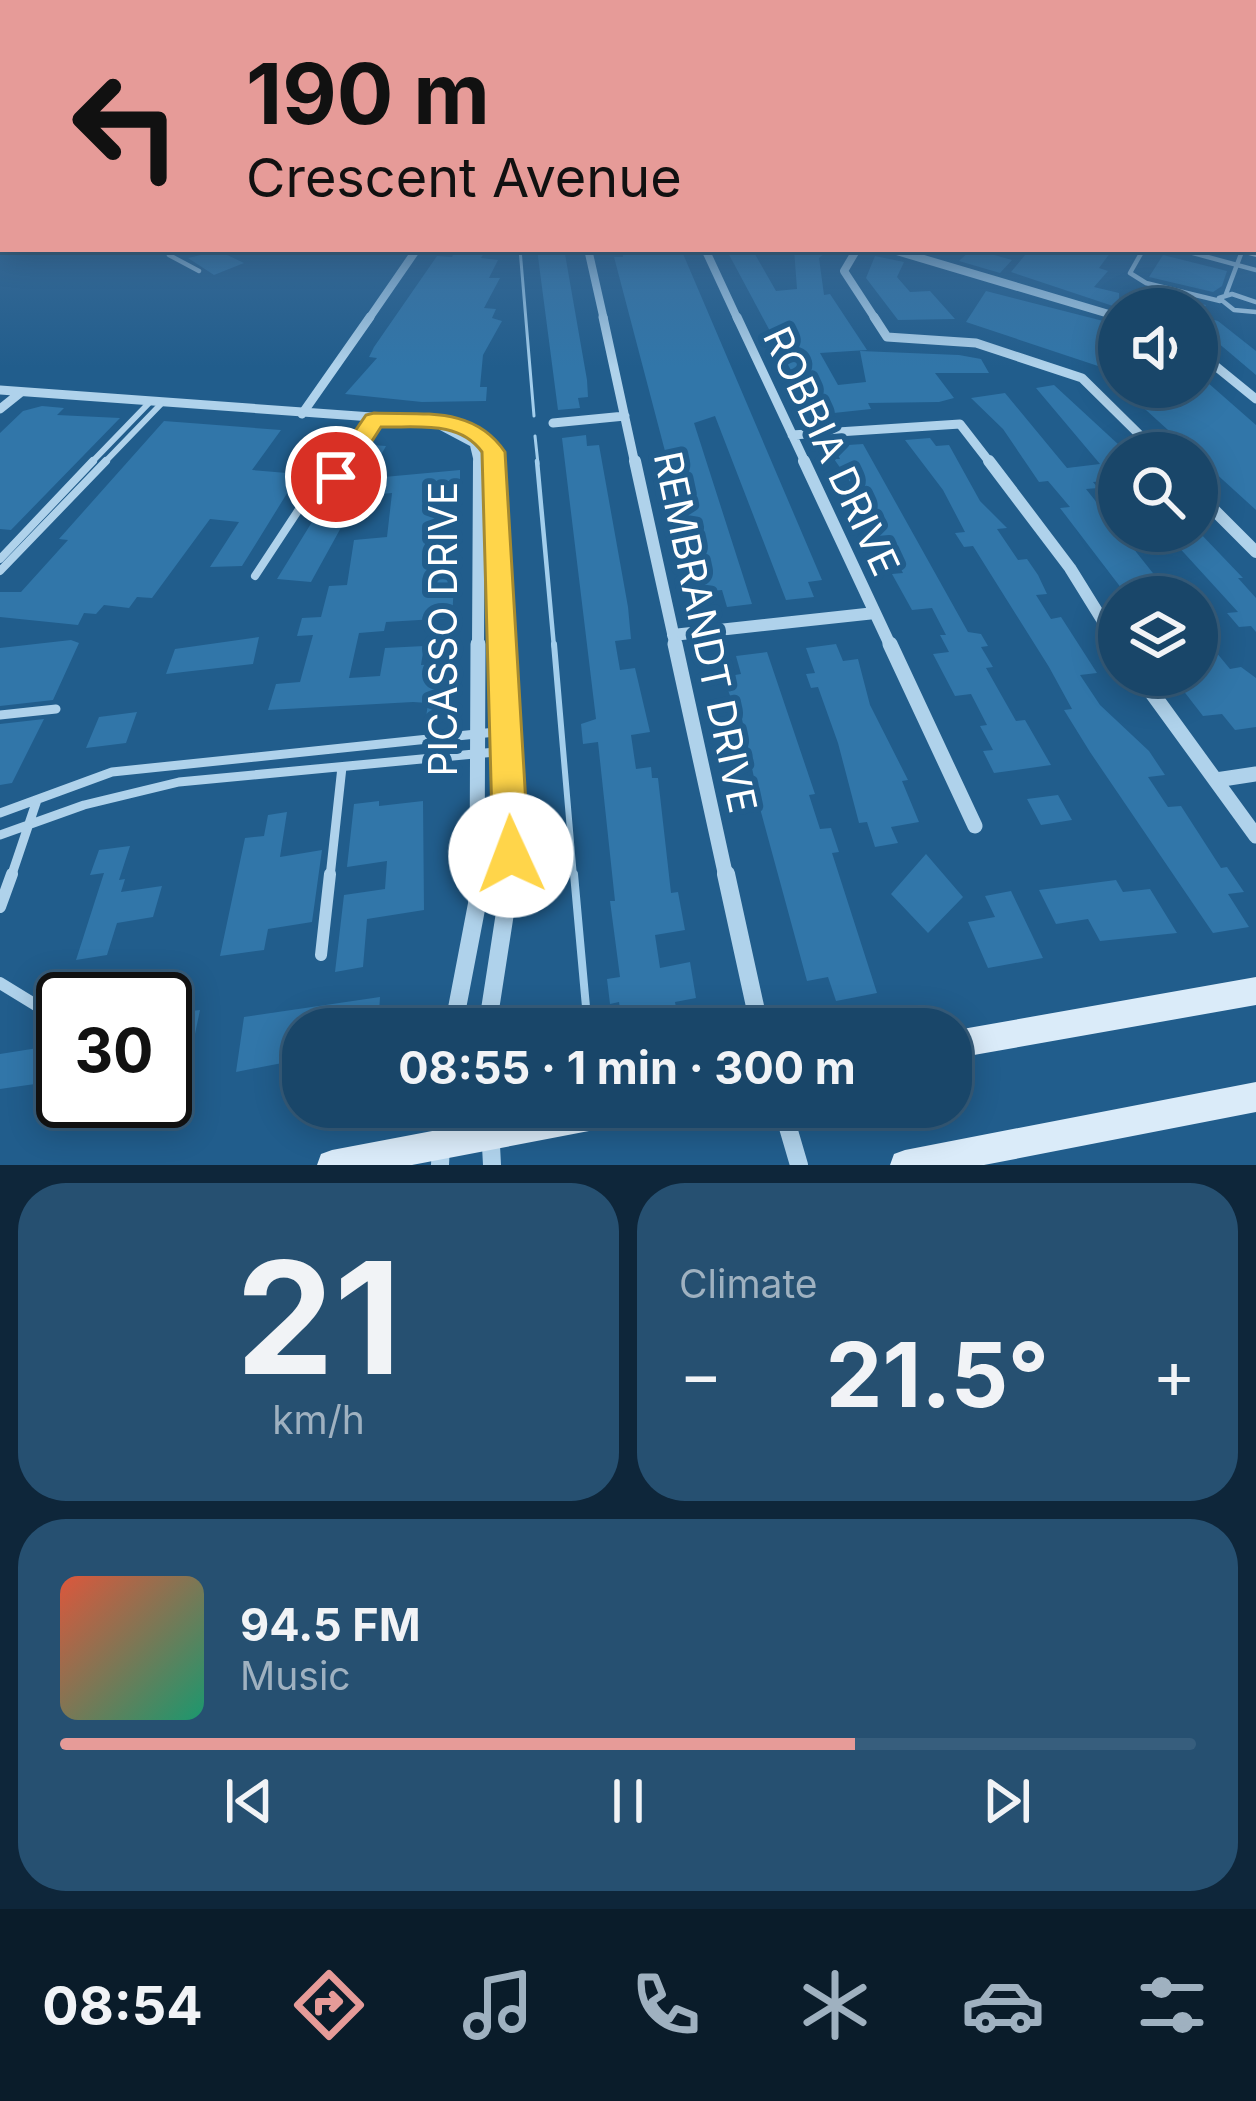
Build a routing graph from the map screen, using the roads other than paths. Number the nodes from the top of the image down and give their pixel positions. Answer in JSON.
{"nodes":[{"id":1,"x":175,"y":258,"type":"edge"},
{"id":2,"x":410,"y":258,"type":"edge"},
{"id":3,"x":590,"y":258,"type":"edge"},
{"id":4,"x":708,"y":258,"type":"edge"},
{"id":5,"x":851,"y":258,"type":"edge"},
{"id":6,"x":922,"y":258,"type":"edge"},
{"id":7,"x":1138,"y":258,"type":"edge"},
{"id":8,"x":1207,"y":258,"type":"edge"},
{"id":9,"x":1227,"y":258,"type":"edge"},
{"id":10,"x":1237,"y":258,"type":"edge"},
{"id":11,"x":1222,"y":263,"type":"junction"},
{"id":12,"x":1237,"y":266,"type":"junction"},
{"id":13,"x":199,"y":271,"type":"dead end"},
{"id":14,"x":1256,"y":271,"type":"edge"},
{"id":15,"x":1226,"y":294,"type":"junction"},
{"id":16,"x":1220,"y":302,"type":"junction"},
{"id":17,"x":1256,"y":302,"type":"edge"},
{"id":18,"x":1098,"y":311,"type":"edge"},
{"id":19,"x":1256,"y":312,"type":"edge"},
{"id":20,"x":1218,"y":368,"type":"edge"},
{"id":21,"x":0,"y":390,"type":"edge"},
{"id":22,"x":21,"y":392,"type":"junction"},
{"id":23,"x":1256,"y":399,"type":"edge"},
{"id":24,"x":155,"y":403,"type":"junction"},
{"id":25,"x":0,"y":409,"type":"edge"},
{"id":26,"x":302,"y":414,"type":"junction"},
{"id":27,"x":625,"y":416,"type":"junction"},
{"id":28,"x":374,"y":420,"type":"junction"},
{"id":29,"x":553,"y":423,"type":"dead end"},
{"id":30,"x":1136,"y":432,"type":"edge"},
{"id":31,"x":792,"y":435,"type":"junction"},
{"id":32,"x":480,"y":440,"type":"junction"},
{"id":33,"x":1218,"y":514,"type":"edge"},
{"id":34,"x":1256,"y":552,"type":"edge"},
{"id":35,"x":0,"y":559,"type":"edge"},
{"id":36,"x":0,"y":571,"type":"edge"},
{"id":37,"x":256,"y":576,"type":"dead end"},
{"id":38,"x":875,"y":613,"type":"junction"},
{"id":39,"x":1098,"y":613,"type":"edge"},
{"id":40,"x":673,"y":635,"type":"junction"},
{"id":41,"x":1154,"y":696,"type":"edge"},
{"id":42,"x":56,"y":709,"type":"dead end"},
{"id":43,"x":0,"y":715,"type":"edge"},
{"id":44,"x":507,"y":730,"type":"junction"},
{"id":45,"x":478,"y":734,"type":"junction"},
{"id":46,"x":508,"y":751,"type":"junction"},
{"id":47,"x":478,"y":755,"type":"junction"},
{"id":48,"x":342,"y":767,"type":"junction"},
{"id":49,"x":1256,"y":774,"type":"edge"},
{"id":50,"x":1216,"y":780,"type":"junction"},
{"id":51,"x":38,"y":798,"type":"junction"},
{"id":52,"x":0,"y":813,"type":"edge"},
{"id":53,"x":29,"y":825,"type":"junction"},
{"id":54,"x":975,"y":826,"type":"dead end"},
{"id":55,"x":0,"y":836,"type":"edge"},
{"id":56,"x":1256,"y":836,"type":"edge"},
{"id":57,"x":0,"y":907,"type":"edge"},
{"id":58,"x":321,"y":955,"type":"dead end"},
{"id":59,"x":0,"y":983,"type":"edge"},
{"id":60,"x":1256,"y":991,"type":"edge"},
{"id":61,"x":36,"y":1005,"type":"edge"},
{"id":62,"x":457,"y":1008,"type":"edge"},
{"id":63,"x":491,"y":1008,"type":"edge"},
{"id":64,"x":755,"y":1008,"type":"edge"},
{"id":65,"x":972,"y":1041,"type":"edge"},
{"id":66,"x":1256,"y":1097,"type":"edge"},
{"id":67,"x":530,"y":1128,"type":"edge"},
{"id":68,"x":788,"y":1128,"type":"edge"},
{"id":69,"x":490,"y":1136,"type":"edge"},
{"id":70,"x":440,"y":1155,"type":"edge"},
{"id":71,"x":332,"y":1165,"type":"edge"},
{"id":72,"x":799,"y":1165,"type":"edge"},
{"id":73,"x":905,"y":1165,"type":"edge"}],
"edges":[{"from":1,"to":13,"type":"lane"},
{"from":2,"to":26,"type":"street"},
{"from":3,"to":27,"type":"street","name":"REMBRANDT DRIVE"},
{"from":4,"to":31,"type":"street","name":"ROBBIA DRIVE"},
{"from":5,"to":30,"type":"street"},
{"from":6,"to":18,"type":"street"},
{"from":7,"to":16,"type":"lane"},
{"from":8,"to":11,"type":"lane"},
{"from":9,"to":11,"type":"lane"},
{"from":10,"to":12,"type":"lane"},
{"from":11,"to":12,"type":"lane"},
{"from":12,"to":14,"type":"lane"},
{"from":12,"to":15,"type":"lane"},
{"from":15,"to":16,"type":"lane"},
{"from":15,"to":17,"type":"lane"},
{"from":16,"to":19,"type":"lane"},
{"from":20,"to":23,"type":"street"},
{"from":21,"to":22,"type":"street"},
{"from":22,"to":24,"type":"street"},
{"from":22,"to":25,"type":"street"},
{"from":24,"to":26,"type":"street"},
{"from":24,"to":35,"type":"lane"},
{"from":24,"to":36,"type":"lane"},
{"from":26,"to":28,"type":"street"},
{"from":27,"to":29,"type":"street"},
{"from":27,"to":40,"type":"street","name":"REMBRANDT DRIVE"},
{"from":28,"to":32,"type":"street"},
{"from":28,"to":37,"type":"lane"},
{"from":31,"to":38,"type":"street","name":"ROBBIA DRIVE"},
{"from":31,"to":39,"type":"street"},
{"from":32,"to":44,"type":"street","name":"PICASSO DRIVE"},
{"from":32,"to":45,"type":"street","name":"PICASSO DRIVE"},
{"from":33,"to":34,"type":"street"},
{"from":38,"to":40,"type":"street"},
{"from":38,"to":54,"type":"street","name":"ROBBIA DRIVE"},
{"from":40,"to":64,"type":"street","name":"REMBRANDT DRIVE"},
{"from":41,"to":50,"type":"street"},
{"from":42,"to":43,"type":"lane"},
{"from":44,"to":45,"type":"lane"},
{"from":44,"to":46,"type":"street","name":"PICASSO DRIVE"},
{"from":45,"to":47,"type":"street","name":"PICASSO DRIVE"},
{"from":45,"to":51,"type":"lane"},
{"from":46,"to":47,"type":"lane"},
{"from":46,"to":63,"type":"street","name":"PICASSO DRIVE"},
{"from":47,"to":48,"type":"lane"},
{"from":47,"to":62,"type":"street","name":"PICASSO DRIVE"},
{"from":48,"to":53,"type":"lane"},
{"from":48,"to":58,"type":"lane"},
{"from":49,"to":50,"type":"street"},
{"from":50,"to":56,"type":"street"},
{"from":51,"to":52,"type":"lane"},
{"from":51,"to":53,"type":"lane"},
{"from":53,"to":55,"type":"lane"},
{"from":53,"to":57,"type":"lane"},
{"from":59,"to":61,"type":"lane"},
{"from":60,"to":65,"type":"main road"},
{"from":66,"to":73,"type":"main road"},
{"from":67,"to":69,"type":"main road"},
{"from":68,"to":72,"type":"street"},
{"from":69,"to":70,"type":"main road"},
{"from":70,"to":71,"type":"main road"}]}
